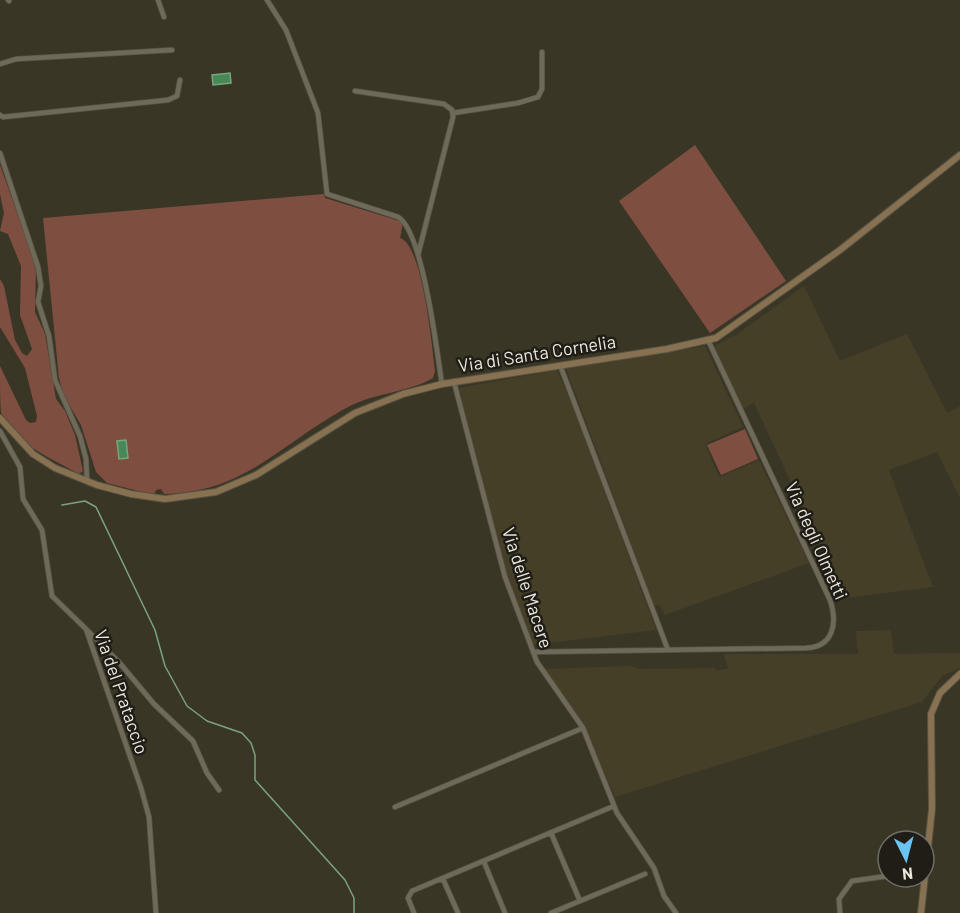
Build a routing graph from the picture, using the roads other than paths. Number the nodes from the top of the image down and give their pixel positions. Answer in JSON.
{"nodes":[{"id":1,"x":158,"y":0,"type":"edge"},
{"id":2,"x":267,"y":0,"type":"edge"},
{"id":3,"x":164,"y":17,"type":"dead end"},
{"id":4,"x":172,"y":50,"type":"dead end"},
{"id":5,"x":542,"y":52,"type":"dead end"},
{"id":6,"x":0,"y":64,"type":"edge"},
{"id":7,"x":180,"y":80,"type":"dead end"},
{"id":8,"x":355,"y":91,"type":"dead end"},
{"id":9,"x":453,"y":113,"type":"junction"},
{"id":10,"x":0,"y":115,"type":"edge"},
{"id":11,"x":0,"y":153,"type":"edge"},
{"id":12,"x":960,"y":156,"type":"edge"},
{"id":13,"x":418,"y":255,"type":"junction"},
{"id":14,"x":708,"y":340,"type":"junction"},
{"id":15,"x":560,"y":365,"type":"junction"},
{"id":16,"x":454,"y":382,"type":"junction"},
{"id":17,"x":442,"y":384,"type":"junction"},
{"id":18,"x":0,"y":418,"type":"edge"},
{"id":19,"x":0,"y":431,"type":"edge"},
{"id":20,"x":87,"y":480,"type":"junction"},
{"id":21,"x":86,"y":629,"type":"junction"},
{"id":22,"x":668,"y":650,"type":"junction"},
{"id":23,"x":533,"y":652,"type":"junction"},
{"id":24,"x":960,"y":674,"type":"edge"},
{"id":25,"x":583,"y":728,"type":"junction"},
{"id":26,"x":219,"y":790,"type":"dead end"},
{"id":27,"x":614,"y":806,"type":"junction"},
{"id":28,"x":395,"y":807,"type":"dead end"},
{"id":29,"x":551,"y":833,"type":"junction"},
{"id":30,"x":484,"y":862,"type":"junction"},
{"id":31,"x":645,"y":874,"type":"dead end"},
{"id":32,"x":876,"y":878,"type":"edge"},
{"id":33,"x":442,"y":879,"type":"junction"},
{"id":34,"x":580,"y":901,"type":"junction"},
{"id":35,"x":156,"y":913,"type":"edge"},
{"id":36,"x":414,"y":913,"type":"edge"},
{"id":37,"x":458,"y":913,"type":"edge"},
{"id":38,"x":505,"y":913,"type":"edge"},
{"id":39,"x":551,"y":913,"type":"edge"},
{"id":40,"x":676,"y":913,"type":"edge"},
{"id":41,"x":840,"y":913,"type":"edge"},
{"id":42,"x":921,"y":913,"type":"edge"}],
"edges":[{"from":1,"to":3,"type":"street"},
{"from":2,"to":13,"type":"street"},
{"from":4,"to":6,"type":"street"},
{"from":5,"to":9,"type":"street"},
{"from":7,"to":10,"type":"street"},
{"from":8,"to":9,"type":"street"},
{"from":9,"to":13,"type":"street"},
{"from":11,"to":20,"type":"street"},
{"from":12,"to":14,"type":"street","name":"Via di Santa Cornelia"},
{"from":13,"to":17,"type":"street"},
{"from":14,"to":15,"type":"street","name":"Via di Santa Cornelia"},
{"from":14,"to":22,"type":"street","name":"Via degli Olmetti"},
{"from":15,"to":16,"type":"street","name":"Via di Santa Cornelia"},
{"from":15,"to":22,"type":"street"},
{"from":16,"to":17,"type":"street","name":"Via di Santa Cornelia"},
{"from":16,"to":23,"type":"street","name":"Via delle Macere"},
{"from":17,"to":20,"type":"street","name":"Via di Santa Cornelia"},
{"from":18,"to":20,"type":"street","name":"Via di Santa Cornelia"},
{"from":19,"to":21,"type":"street","name":"Via del Prataccio"},
{"from":21,"to":26,"type":"street"},
{"from":21,"to":35,"type":"street","name":"Via del Prataccio"},
{"from":22,"to":23,"type":"street","name":"Via degli Olmetti"},
{"from":23,"to":25,"type":"street","name":"Via delle Macere"},
{"from":24,"to":42,"type":"street"},
{"from":25,"to":27,"type":"street","name":"Via delle Macere"},
{"from":25,"to":28,"type":"street"},
{"from":27,"to":29,"type":"street"},
{"from":27,"to":40,"type":"street","name":"Via delle Macere"},
{"from":29,"to":30,"type":"street"},
{"from":29,"to":34,"type":"street"},
{"from":30,"to":33,"type":"street"},
{"from":30,"to":38,"type":"street"},
{"from":31,"to":34,"type":"street"},
{"from":32,"to":41,"type":"street"},
{"from":33,"to":36,"type":"street"},
{"from":33,"to":37,"type":"street"},
{"from":34,"to":39,"type":"street"}]}
